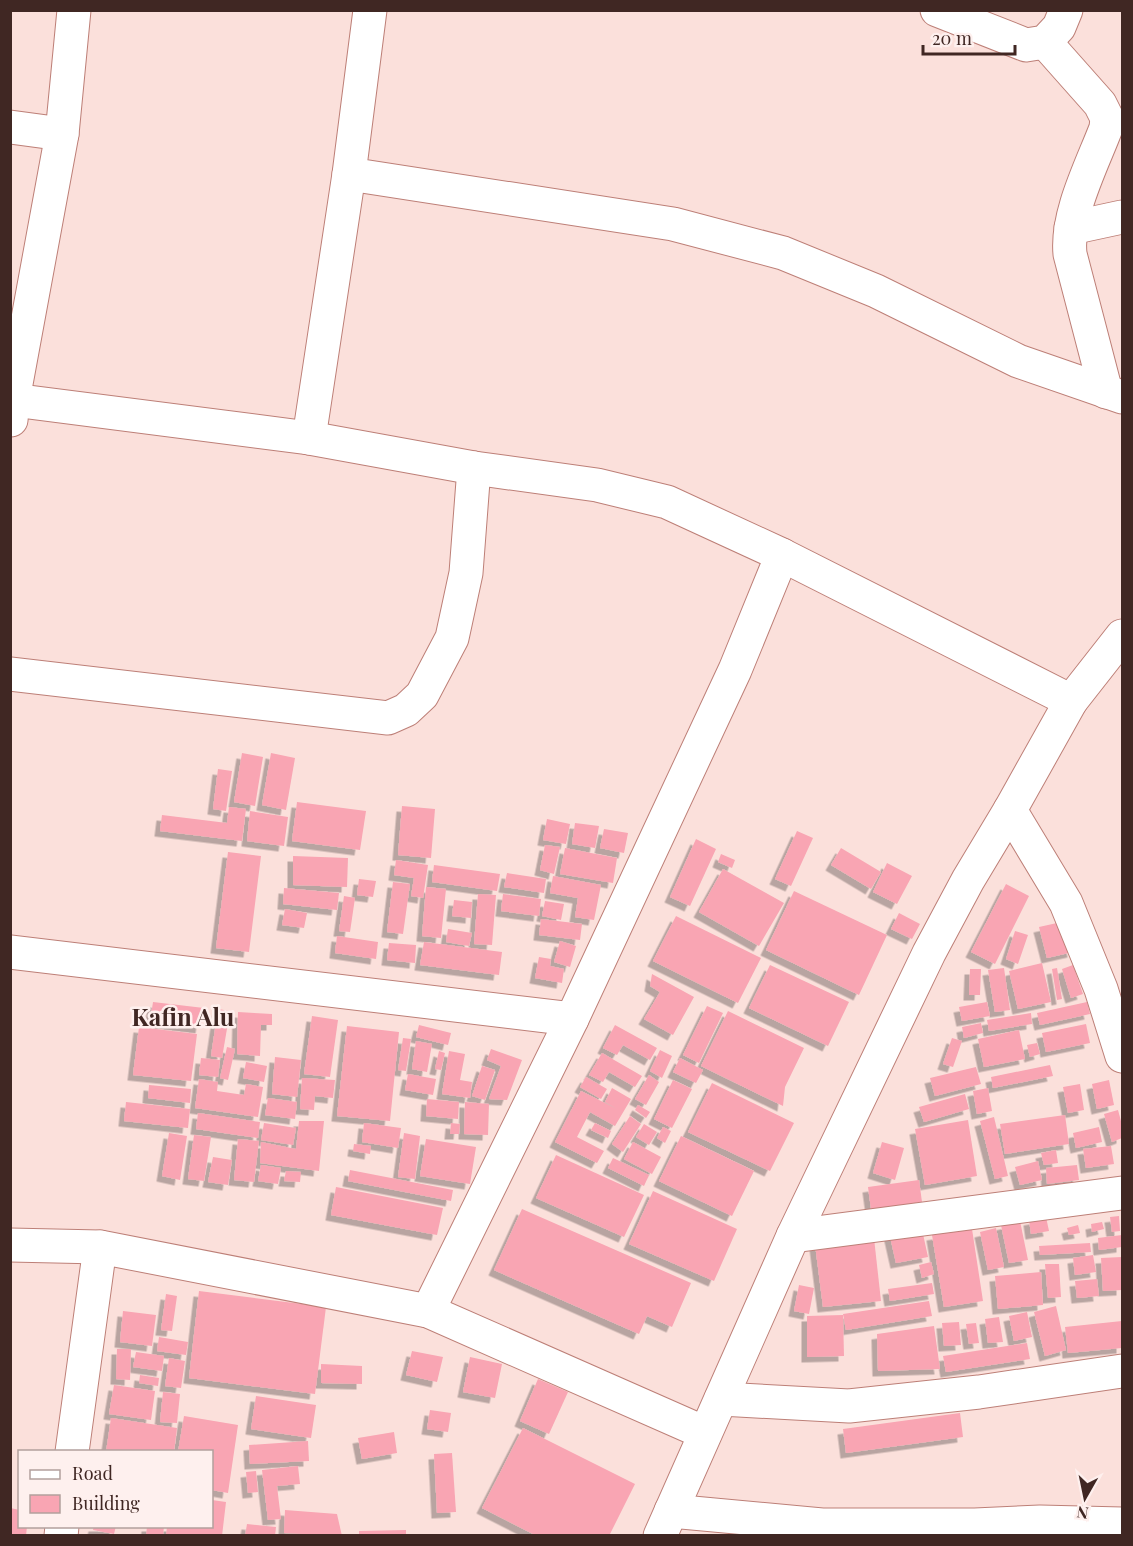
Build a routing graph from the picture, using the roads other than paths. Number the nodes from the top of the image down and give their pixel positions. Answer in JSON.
{"nodes":[{"id":1,"x":74,"y":10,"type":"edge"},
{"id":2,"x":370,"y":10,"type":"edge"},
{"id":3,"x":937,"y":10,"type":"edge"},
{"id":4,"x":1066,"y":10,"type":"edge"},
{"id":5,"x":1045,"y":42,"type":"junction"},
{"id":6,"x":10,"y":128,"type":"edge"},
{"id":7,"x":62,"y":134,"type":"junction"},
{"id":8,"x":349,"y":174,"type":"junction"},
{"id":9,"x":1122,"y":218,"type":"edge"},
{"id":10,"x":1071,"y":228,"type":"junction"},
{"id":11,"x":1114,"y":394,"type":"edge"},
{"id":12,"x":11,"y":410,"type":"edge"},
{"id":13,"x":309,"y":438,"type":"junction"},
{"id":14,"x":474,"y":468,"type":"junction"},
{"id":15,"x":782,"y":555,"type":"junction"},
{"id":16,"x":1122,"y":636,"type":"edge"},
{"id":17,"x":10,"y":674,"type":"edge"},
{"id":18,"x":1071,"y":701,"type":"junction"},
{"id":19,"x":1010,"y":810,"type":"junction"},
{"id":20,"x":10,"y":952,"type":"edge"},
{"id":21,"x":572,"y":1019,"type":"junction"},
{"id":22,"x":1122,"y":1056,"type":"edge"},
{"id":23,"x":1122,"y":1193,"type":"edge"},
{"id":24,"x":793,"y":1236,"type":"junction"},
{"id":25,"x":10,"y":1245,"type":"edge"},
{"id":26,"x":100,"y":1247,"type":"junction"},
{"id":27,"x":428,"y":1311,"type":"junction"},
{"id":28,"x":1122,"y":1371,"type":"edge"},
{"id":29,"x":721,"y":1399,"type":"junction"},
{"id":30,"x":705,"y":1433,"type":"junction"},
{"id":31,"x":72,"y":1450,"type":"edge"},
{"id":32,"x":665,"y":1523,"type":"edge"},
{"id":33,"x":1122,"y":1524,"type":"edge"},
{"id":34,"x":901,"y":1530,"type":"edge"}],
"edges":[{"from":1,"to":7,"type":"street"},
{"from":2,"to":8,"type":"street"},
{"from":3,"to":5,"type":"street"},
{"from":4,"to":5,"type":"street"},
{"from":5,"to":10,"type":"street"},
{"from":6,"to":7,"type":"street"},
{"from":7,"to":12,"type":"street"},
{"from":8,"to":11,"type":"street"},
{"from":8,"to":13,"type":"street"},
{"from":9,"to":10,"type":"street"},
{"from":10,"to":11,"type":"street"},
{"from":12,"to":13,"type":"street"},
{"from":13,"to":14,"type":"street"},
{"from":14,"to":15,"type":"street"},
{"from":14,"to":17,"type":"street"},
{"from":15,"to":18,"type":"street"},
{"from":15,"to":21,"type":"street"},
{"from":16,"to":18,"type":"street"},
{"from":18,"to":19,"type":"street"},
{"from":19,"to":22,"type":"street"},
{"from":19,"to":24,"type":"street"},
{"from":20,"to":21,"type":"street"},
{"from":21,"to":27,"type":"street"},
{"from":23,"to":24,"type":"street"},
{"from":24,"to":29,"type":"street"},
{"from":25,"to":26,"type":"street"},
{"from":26,"to":27,"type":"street"},
{"from":26,"to":31,"type":"street"},
{"from":27,"to":30,"type":"street"},
{"from":28,"to":29,"type":"street"},
{"from":29,"to":30,"type":"street"},
{"from":30,"to":32,"type":"street"},
{"from":32,"to":34,"type":"street"},
{"from":33,"to":34,"type":"street"}]}
